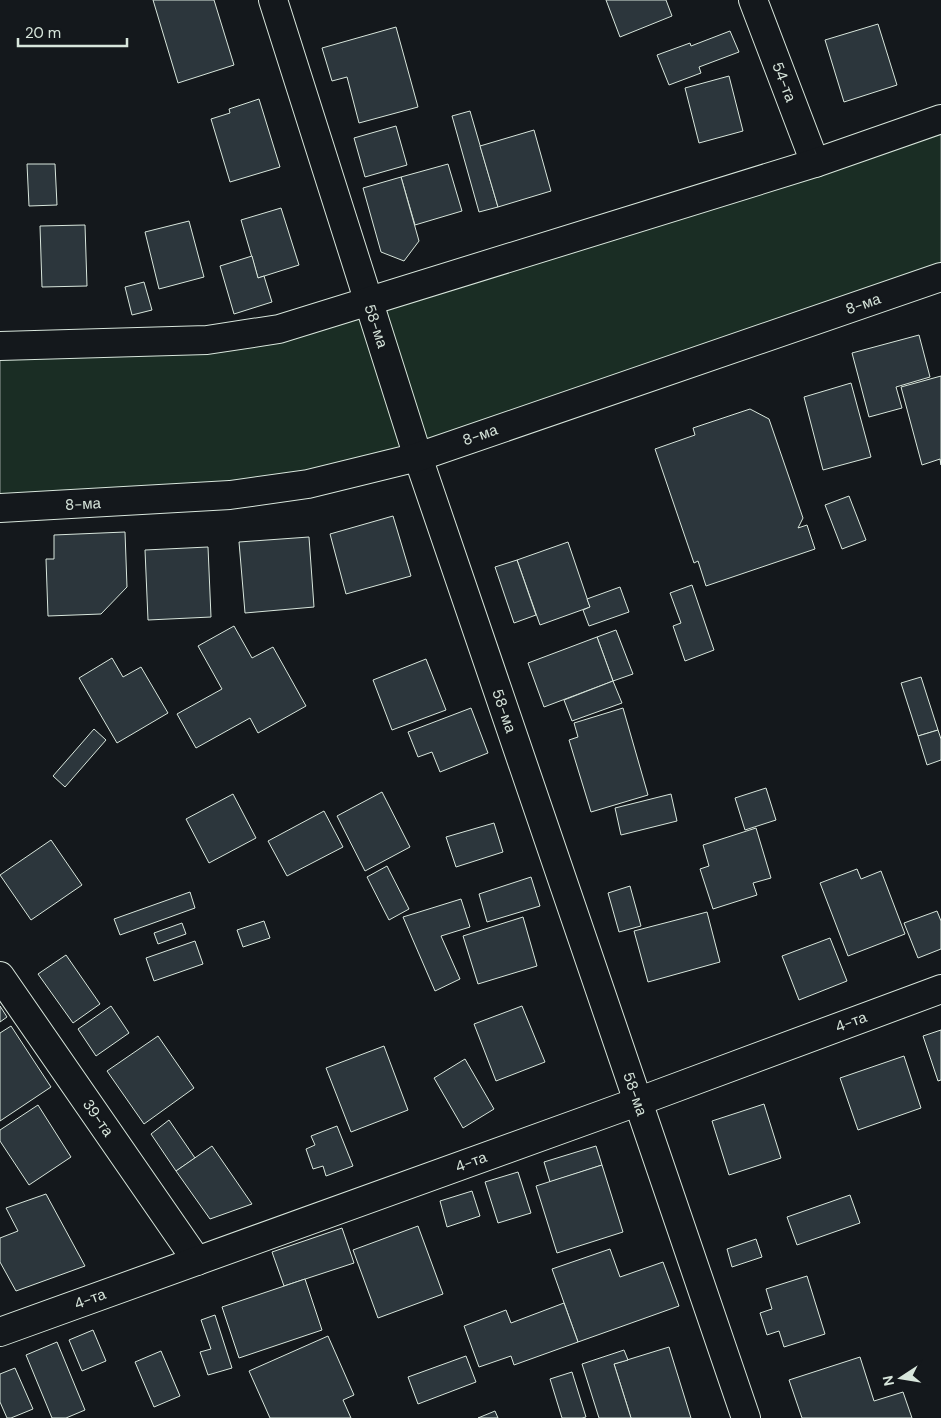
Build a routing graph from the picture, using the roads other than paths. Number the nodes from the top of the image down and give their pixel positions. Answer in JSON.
{"nodes":[{"id":1,"x":273,"y":0,"type":"edge"},
{"id":2,"x":753,"y":0,"type":"edge"},
{"id":3,"x":941,"y":119,"type":"edge"},
{"id":4,"x":814,"y":164,"type":"junction"},
{"id":5,"x":941,"y":277,"type":"edge"},
{"id":6,"x":368,"y":302,"type":"junction"},
{"id":7,"x":0,"y":346,"type":"edge"},
{"id":8,"x":418,"y":456,"type":"junction"},
{"id":9,"x":0,"y":508,"type":"edge"},
{"id":10,"x":0,"y":976,"type":"edge"},
{"id":11,"x":941,"y":989,"type":"edge"},
{"id":12,"x":637,"y":1102,"type":"junction"},
{"id":13,"x":197,"y":1261,"type":"junction"},
{"id":14,"x":0,"y":1332,"type":"edge"},
{"id":15,"x":746,"y":1418,"type":"edge"}],
"edges":[{"from":1,"to":6,"type":"street","name":"58-ма"},
{"from":2,"to":4,"type":"street","name":"54-та"},
{"from":3,"to":4,"type":"street"},
{"from":4,"to":6,"type":"street"},
{"from":5,"to":8,"type":"street","name":"8-ма"},
{"from":6,"to":7,"type":"street"},
{"from":6,"to":8,"type":"street","name":"58-ма"},
{"from":8,"to":9,"type":"street","name":"8-ма"},
{"from":8,"to":12,"type":"street","name":"58-ма"},
{"from":10,"to":13,"type":"street","name":"39-та"},
{"from":11,"to":12,"type":"street","name":"4-та"},
{"from":12,"to":13,"type":"street","name":"4-та"},
{"from":12,"to":15,"type":"street","name":"58-ма"},
{"from":13,"to":14,"type":"street","name":"4-та"}]}
